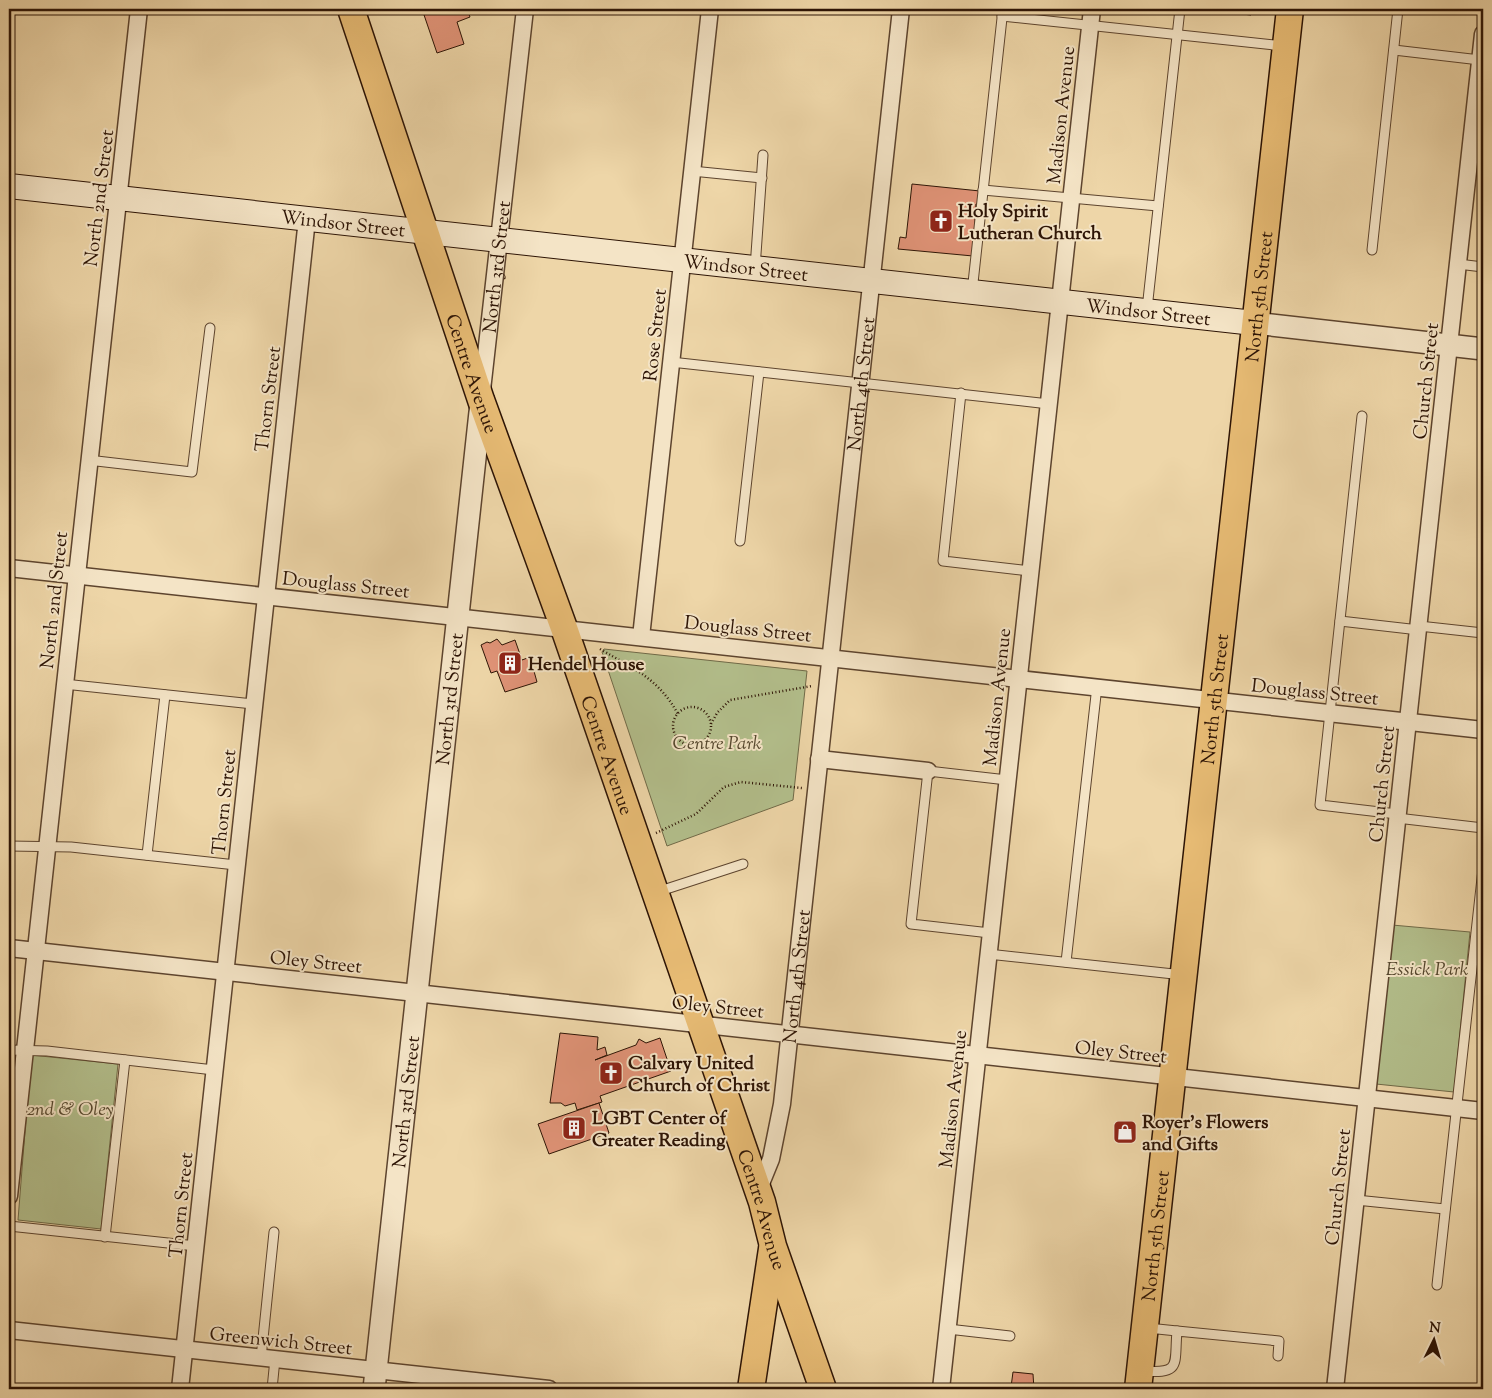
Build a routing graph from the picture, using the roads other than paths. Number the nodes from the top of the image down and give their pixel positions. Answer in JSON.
{"nodes":[{"id":1,"x":139,"y":9,"type":"edge"},
{"id":2,"x":351,"y":9,"type":"edge"},
{"id":3,"x":524,"y":9,"type":"edge"},
{"id":4,"x":710,"y":9,"type":"edge"},
{"id":5,"x":901,"y":9,"type":"edge"},
{"id":6,"x":1092,"y":9,"type":"edge"},
{"id":7,"x":1180,"y":9,"type":"edge"},
{"id":8,"x":1290,"y":9,"type":"edge"},
{"id":9,"x":1398,"y":9,"type":"edge"},
{"id":10,"x":1003,"y":12,"type":"edge"},
{"id":11,"x":1090,"y":26,"type":"junction"},
{"id":12,"x":1483,"y":34,"type":"edge"},
{"id":13,"x":1177,"y":35,"type":"junction"},
{"id":14,"x":1285,"y":47,"type":"junction"},
{"id":15,"x":1394,"y":50,"type":"junction"},
{"id":16,"x":1480,"y":60,"type":"junction"},
{"id":17,"x":763,"y":155,"type":"dead end"},
{"id":18,"x":692,"y":171,"type":"junction"},
{"id":19,"x":762,"y":178,"type":"junction"},
{"id":20,"x":9,"y":186,"type":"edge"},
{"id":21,"x":983,"y":190,"type":"junction"},
{"id":22,"x":118,"y":198,"type":"junction"},
{"id":23,"x":1071,"y":199,"type":"junction"},
{"id":24,"x":1158,"y":206,"type":"junction"},
{"id":25,"x":307,"y":219,"type":"junction"},
{"id":26,"x":426,"y":232,"type":"junction"},
{"id":27,"x":500,"y":240,"type":"junction"},
{"id":28,"x":1372,"y":250,"type":"dead end"},
{"id":29,"x":683,"y":260,"type":"junction"},
{"id":30,"x":1458,"y":264,"type":"junction"},
{"id":31,"x":1483,"y":267,"type":"edge"},
{"id":32,"x":755,"y":268,"type":"junction"},
{"id":33,"x":871,"y":281,"type":"junction"},
{"id":34,"x":972,"y":292,"type":"junction"},
{"id":35,"x":1062,"y":302,"type":"junction"},
{"id":36,"x":1147,"y":311,"type":"junction"},
{"id":37,"x":1254,"y":323,"type":"junction"},
{"id":38,"x":210,"y":328,"type":"dead end"},
{"id":39,"x":1449,"y":345,"type":"junction"},
{"id":40,"x":1483,"y":349,"type":"edge"},
{"id":41,"x":671,"y":362,"type":"junction"},
{"id":42,"x":759,"y":372,"type":"junction"},
{"id":43,"x":860,"y":383,"type":"junction"},
{"id":44,"x":961,"y":394,"type":"junction"},
{"id":45,"x":481,"y":400,"type":"junction"},
{"id":46,"x":1049,"y":404,"type":"junction"},
{"id":47,"x":1362,"y":416,"type":"dead end"},
{"id":48,"x":88,"y":460,"type":"junction"},
{"id":49,"x":740,"y":542,"type":"dead end"},
{"id":50,"x":9,"y":568,"type":"edge"},
{"id":51,"x":1030,"y":572,"type":"junction"},
{"id":52,"x":76,"y":574,"type":"junction"},
{"id":53,"x":264,"y":595,"type":"junction"},
{"id":54,"x":458,"y":616,"type":"junction"},
{"id":55,"x":1340,"y":621,"type":"junction"},
{"id":56,"x":564,"y":628,"type":"junction"},
{"id":57,"x":1419,"y":628,"type":"junction"},
{"id":58,"x":1483,"y":634,"type":"edge"},
{"id":59,"x":641,"y":637,"type":"junction"},
{"id":60,"x":830,"y":657,"type":"junction"},
{"id":61,"x":1018,"y":678,"type":"junction"},
{"id":62,"x":64,"y":684,"type":"junction"},
{"id":63,"x":1096,"y":686,"type":"junction"},
{"id":64,"x":165,"y":695,"type":"junction"},
{"id":65,"x":1213,"y":699,"type":"junction"},
{"id":66,"x":253,"y":704,"type":"junction"},
{"id":67,"x":1330,"y":713,"type":"junction"},
{"id":68,"x":1408,"y":722,"type":"junction"},
{"id":69,"x":1483,"y":730,"type":"edge"},
{"id":70,"x":819,"y":759,"type":"junction"},
{"id":71,"x":928,"y":771,"type":"junction"},
{"id":72,"x":1007,"y":780,"type":"junction"},
{"id":73,"x":1397,"y":816,"type":"junction"},
{"id":74,"x":1483,"y":828,"type":"edge"},
{"id":75,"x":9,"y":846,"type":"edge"},
{"id":76,"x":46,"y":847,"type":"junction"},
{"id":77,"x":147,"y":855,"type":"junction"},
{"id":78,"x":743,"y":864,"type":"dead end"},
{"id":79,"x":236,"y":865,"type":"junction"},
{"id":80,"x":1483,"y":869,"type":"edge"},
{"id":81,"x":655,"y":893,"type":"junction"},
{"id":82,"x":990,"y":933,"type":"junction"},
{"id":83,"x":9,"y":948,"type":"edge"},
{"id":84,"x":35,"y":951,"type":"junction"},
{"id":85,"x":988,"y":954,"type":"junction"},
{"id":86,"x":1066,"y":962,"type":"junction"},
{"id":87,"x":225,"y":972,"type":"junction"},
{"id":88,"x":1183,"y":975,"type":"junction"},
{"id":89,"x":418,"y":993,"type":"junction"},
{"id":90,"x":700,"y":1024,"type":"junction"},
{"id":91,"x":790,"y":1034,"type":"junction"},
{"id":92,"x":16,"y":1051,"type":"edge"},
{"id":93,"x":977,"y":1055,"type":"junction"},
{"id":94,"x":125,"y":1060,"type":"junction"},
{"id":95,"x":214,"y":1070,"type":"junction"},
{"id":96,"x":1172,"y":1076,"type":"junction"},
{"id":97,"x":1366,"y":1098,"type":"junction"},
{"id":98,"x":1456,"y":1108,"type":"junction"},
{"id":99,"x":1483,"y":1111,"type":"edge"},
{"id":100,"x":758,"y":1191,"type":"junction"},
{"id":101,"x":9,"y":1196,"type":"edge"},
{"id":102,"x":1356,"y":1200,"type":"junction"},
{"id":103,"x":1445,"y":1209,"type":"junction"},
{"id":104,"x":9,"y":1226,"type":"edge"},
{"id":105,"x":274,"y":1232,"type":"dead end"},
{"id":106,"x":105,"y":1236,"type":"junction"},
{"id":107,"x":196,"y":1246,"type":"junction"},
{"id":108,"x":773,"y":1246,"type":"junction"},
{"id":109,"x":1437,"y":1284,"type":"dead end"},
{"id":110,"x":1145,"y":1328,"type":"junction"},
{"id":111,"x":948,"y":1329,"type":"junction"},
{"id":112,"x":9,"y":1330,"type":"edge"},
{"id":113,"x":1178,"y":1331,"type":"junction"},
{"id":114,"x":1010,"y":1336,"type":"dead end"},
{"id":115,"x":184,"y":1349,"type":"junction"},
{"id":116,"x":1278,"y":1356,"type":"dead end"},
{"id":117,"x":268,"y":1358,"type":"junction"},
{"id":118,"x":375,"y":1380,"type":"edge"},
{"id":119,"x":1139,"y":1380,"type":"edge"},
{"id":120,"x":180,"y":1389,"type":"edge"},
{"id":121,"x":272,"y":1389,"type":"edge"},
{"id":122,"x":549,"y":1389,"type":"edge"},
{"id":123,"x":751,"y":1389,"type":"edge"},
{"id":124,"x":823,"y":1389,"type":"edge"},
{"id":125,"x":941,"y":1389,"type":"edge"},
{"id":126,"x":1335,"y":1389,"type":"edge"}],
"edges":[{"from":1,"to":22,"type":"street","name":"North 2nd Street"},
{"from":2,"to":26,"type":"main road","name":"Centre Avenue"},
{"from":3,"to":27,"type":"street","name":"North 3rd Street"},
{"from":4,"to":18,"type":"street","name":"Rose Street"},
{"from":5,"to":33,"type":"street","name":"North 4th Street"},
{"from":6,"to":11,"type":"street","name":"Madison Avenue"},
{"from":7,"to":13,"type":"lane"},
{"from":8,"to":14,"type":"main road","name":"North 5th Street"},
{"from":9,"to":15,"type":"lane"},
{"from":10,"to":11,"type":"lane"},
{"from":10,"to":21,"type":"lane"},
{"from":11,"to":13,"type":"lane"},
{"from":11,"to":23,"type":"street","name":"Madison Avenue"},
{"from":12,"to":16,"type":"street","name":"Church Street"},
{"from":13,"to":14,"type":"lane"},
{"from":13,"to":24,"type":"lane"},
{"from":14,"to":37,"type":"main road","name":"North 5th Street"},
{"from":15,"to":16,"type":"lane"},
{"from":15,"to":28,"type":"lane"},
{"from":16,"to":30,"type":"street","name":"Church Street"},
{"from":17,"to":19,"type":"lane"},
{"from":18,"to":19,"type":"lane"},
{"from":18,"to":29,"type":"street","name":"Rose Street"},
{"from":19,"to":32,"type":"lane"},
{"from":20,"to":22,"type":"main road","name":"Windsor Street"},
{"from":21,"to":23,"type":"lane"},
{"from":21,"to":34,"type":"lane"},
{"from":22,"to":25,"type":"main road","name":"Windsor Street"},
{"from":22,"to":48,"type":"street","name":"North 2nd Street"},
{"from":23,"to":24,"type":"lane"},
{"from":23,"to":35,"type":"street","name":"Madison Avenue"},
{"from":24,"to":36,"type":"lane"},
{"from":25,"to":26,"type":"main road","name":"Windsor Street"},
{"from":25,"to":53,"type":"street","name":"Thorn Street"},
{"from":26,"to":27,"type":"main road","name":"Windsor Street"},
{"from":26,"to":45,"type":"main road","name":"Centre Avenue"},
{"from":27,"to":29,"type":"main road","name":"Windsor Street"},
{"from":27,"to":45,"type":"street","name":"North 3rd Street"},
{"from":29,"to":32,"type":"main road","name":"Windsor Street"},
{"from":29,"to":41,"type":"street","name":"Rose Street"},
{"from":30,"to":31,"type":"lane"},
{"from":30,"to":39,"type":"street","name":"Church Street"},
{"from":32,"to":33,"type":"main road","name":"Windsor Street"},
{"from":33,"to":34,"type":"main road","name":"Windsor Street"},
{"from":33,"to":43,"type":"street","name":"North 4th Street"},
{"from":34,"to":35,"type":"main road","name":"Windsor Street"},
{"from":35,"to":36,"type":"main road","name":"Windsor Street"},
{"from":35,"to":46,"type":"street","name":"Madison Avenue"},
{"from":36,"to":37,"type":"main road","name":"Windsor Street"},
{"from":37,"to":39,"type":"street","name":"Windsor Street"},
{"from":37,"to":65,"type":"main road","name":"North 5th Street"},
{"from":38,"to":48,"type":"lane"},
{"from":39,"to":40,"type":"street","name":"Windsor Street"},
{"from":39,"to":57,"type":"street","name":"Church Street"},
{"from":41,"to":42,"type":"lane"},
{"from":41,"to":59,"type":"street","name":"Rose Street"},
{"from":42,"to":43,"type":"lane"},
{"from":42,"to":49,"type":"lane"},
{"from":43,"to":44,"type":"lane"},
{"from":43,"to":60,"type":"street","name":"North 4th Street"},
{"from":44,"to":46,"type":"lane"},
{"from":44,"to":51,"type":"lane"},
{"from":45,"to":54,"type":"street","name":"North 3rd Street"},
{"from":45,"to":56,"type":"main road","name":"Centre Avenue"},
{"from":46,"to":51,"type":"street","name":"Madison Avenue"},
{"from":47,"to":55,"type":"lane"},
{"from":48,"to":52,"type":"street","name":"North 2nd Street"},
{"from":50,"to":52,"type":"street","name":"Douglass Street"},
{"from":51,"to":61,"type":"street","name":"Madison Avenue"},
{"from":52,"to":53,"type":"street","name":"Douglass Street"},
{"from":52,"to":62,"type":"street","name":"North 2nd Street"},
{"from":53,"to":54,"type":"street","name":"Douglass Street"},
{"from":53,"to":66,"type":"street","name":"Thorn Street"},
{"from":54,"to":56,"type":"street","name":"Douglass Street"},
{"from":54,"to":89,"type":"street","name":"North 3rd Street"},
{"from":55,"to":57,"type":"lane"},
{"from":55,"to":67,"type":"lane"},
{"from":56,"to":59,"type":"street","name":"Douglass Street"},
{"from":56,"to":81,"type":"main road","name":"Centre Avenue"},
{"from":57,"to":58,"type":"lane"},
{"from":57,"to":68,"type":"street","name":"Church Street"},
{"from":59,"to":60,"type":"street","name":"Douglass Street"},
{"from":60,"to":61,"type":"street","name":"Douglass Street"},
{"from":60,"to":70,"type":"street","name":"North 4th Street"},
{"from":61,"to":63,"type":"street","name":"Douglass Street"},
{"from":61,"to":72,"type":"street","name":"Madison Avenue"},
{"from":62,"to":64,"type":"lane"},
{"from":62,"to":76,"type":"street","name":"North 2nd Street"},
{"from":63,"to":65,"type":"street","name":"Douglass Street"},
{"from":63,"to":86,"type":"lane"},
{"from":64,"to":66,"type":"lane"},
{"from":64,"to":77,"type":"lane"},
{"from":65,"to":67,"type":"street","name":"Douglass Street"},
{"from":65,"to":88,"type":"main road","name":"North 5th Street"},
{"from":66,"to":79,"type":"street","name":"Thorn Street"},
{"from":67,"to":68,"type":"street","name":"Douglass Street"},
{"from":67,"to":73,"type":"lane"},
{"from":68,"to":69,"type":"street","name":"Douglass Street"},
{"from":68,"to":73,"type":"street","name":"Church Street"},
{"from":70,"to":71,"type":"street"},
{"from":70,"to":91,"type":"street","name":"North 4th Street"},
{"from":71,"to":72,"type":"lane"},
{"from":71,"to":82,"type":"lane"},
{"from":72,"to":82,"type":"street","name":"Madison Avenue"},
{"from":73,"to":74,"type":"lane"},
{"from":73,"to":97,"type":"street","name":"Church Street"},
{"from":75,"to":76,"type":"lane"},
{"from":76,"to":77,"type":"lane"},
{"from":76,"to":84,"type":"street","name":"North 2nd Street"},
{"from":77,"to":79,"type":"lane"},
{"from":78,"to":81,"type":"lane"},
{"from":79,"to":87,"type":"street","name":"Thorn Street"},
{"from":80,"to":98,"type":"lane"},
{"from":81,"to":90,"type":"main road","name":"Centre Avenue"},
{"from":82,"to":85,"type":"street","name":"Madison Avenue"},
{"from":83,"to":84,"type":"street","name":"Oley Street"},
{"from":84,"to":87,"type":"street","name":"Oley Street"},
{"from":84,"to":92,"type":"street","name":"North 2nd Street"},
{"from":85,"to":86,"type":"lane"},
{"from":85,"to":93,"type":"street","name":"Madison Avenue"},
{"from":86,"to":88,"type":"lane"},
{"from":87,"to":89,"type":"street","name":"Oley Street"},
{"from":87,"to":95,"type":"street","name":"Thorn Street"},
{"from":88,"to":96,"type":"main road","name":"North 5th Street"},
{"from":89,"to":90,"type":"street","name":"Oley Street"},
{"from":89,"to":118,"type":"street","name":"North 3rd Street"},
{"from":90,"to":91,"type":"street","name":"Oley Street"},
{"from":90,"to":100,"type":"main road","name":"Centre Avenue"},
{"from":91,"to":93,"type":"street","name":"Oley Street"},
{"from":91,"to":100,"type":"street","name":"North 4th Street"},
{"from":92,"to":94,"type":"lane"},
{"from":92,"to":101,"type":"street","name":"North 2nd Street"},
{"from":93,"to":96,"type":"street","name":"Oley Street"},
{"from":93,"to":111,"type":"street","name":"Madison Avenue"},
{"from":94,"to":95,"type":"lane"},
{"from":94,"to":106,"type":"lane"},
{"from":95,"to":107,"type":"street","name":"Thorn Street"},
{"from":96,"to":97,"type":"street","name":"Oley Street"},
{"from":96,"to":110,"type":"main road","name":"North 5th Street"},
{"from":97,"to":98,"type":"street","name":"Oley Street"},
{"from":97,"to":102,"type":"street","name":"Church Street"},
{"from":98,"to":99,"type":"street","name":"Oley Street"},
{"from":98,"to":103,"type":"lane"},
{"from":100,"to":108,"type":"main road","name":"Centre Avenue"},
{"from":102,"to":103,"type":"lane"},
{"from":102,"to":126,"type":"street","name":"Church Street"},
{"from":103,"to":109,"type":"lane"},
{"from":104,"to":106,"type":"lane"},
{"from":105,"to":117,"type":"lane"},
{"from":106,"to":107,"type":"lane"},
{"from":107,"to":115,"type":"street","name":"Thorn Street"},
{"from":108,"to":123,"type":"main road"},
{"from":108,"to":124,"type":"main road","name":"Centre Avenue"},
{"from":110,"to":113,"type":"lane"},
{"from":110,"to":119,"type":"main road","name":"North 5th Street"},
{"from":111,"to":114,"type":"lane"},
{"from":111,"to":125,"type":"street","name":"Madison Avenue"},
{"from":112,"to":115,"type":"street","name":"Greenwich Street"},
{"from":113,"to":116,"type":"lane"},
{"from":113,"to":119,"type":"lane"},
{"from":115,"to":117,"type":"street","name":"Greenwich Street"},
{"from":115,"to":120,"type":"street","name":"Thorn Street"},
{"from":117,"to":118,"type":"street","name":"Greenwich Street"},
{"from":117,"to":121,"type":"lane"},
{"from":118,"to":122,"type":"street","name":"Greenwich Street"}]}
